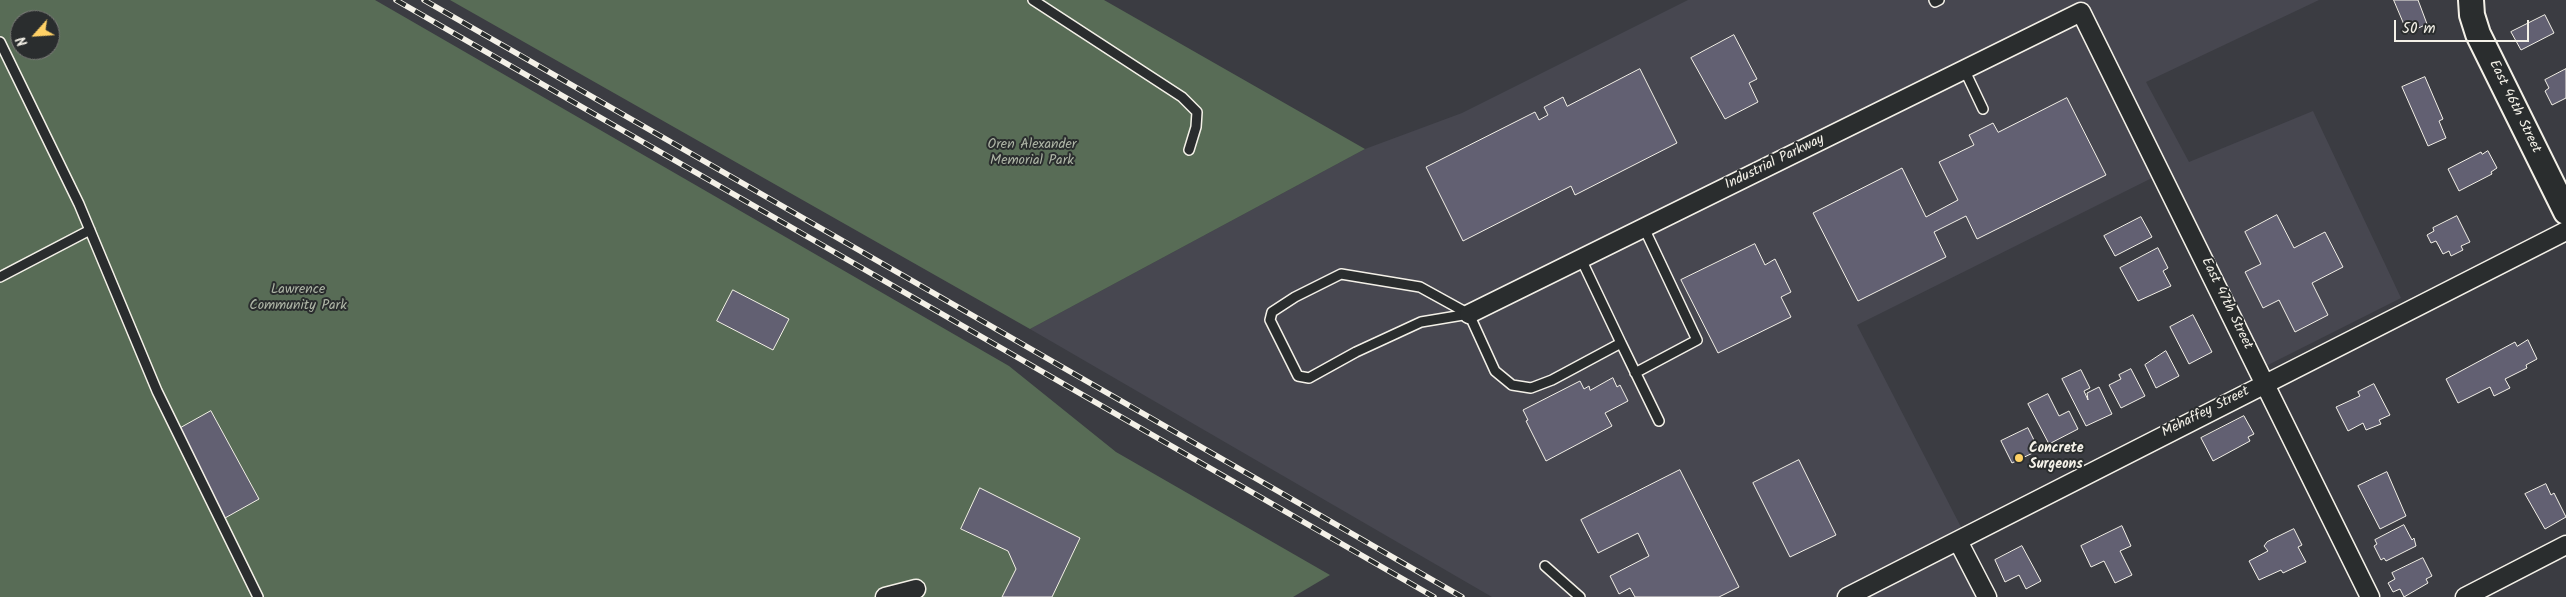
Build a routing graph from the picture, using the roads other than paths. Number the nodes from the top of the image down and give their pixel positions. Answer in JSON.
{"nodes":[{"id":1,"x":1032,"y":0,"type":"edge"},
{"id":2,"x":1934,"y":0,"type":"edge"},
{"id":3,"x":1939,"y":0,"type":"edge"},
{"id":4,"x":2471,"y":0,"type":"edge"},
{"id":5,"x":2081,"y":12,"type":"joint"},
{"id":6,"x":0,"y":42,"type":"edge"},
{"id":7,"x":1964,"y":69,"type":"junction"},
{"id":8,"x":1984,"y":109,"type":"dead end"},
{"id":9,"x":1189,"y":150,"type":"dead end"},
{"id":10,"x":2566,"y":212,"type":"edge"},
{"id":11,"x":1644,"y":228,"type":"junction"},
{"id":12,"x":90,"y":230,"type":"junction"},
{"id":13,"x":2566,"y":231,"type":"edge"},
{"id":14,"x":1581,"y":259,"type":"junction"},
{"id":15,"x":0,"y":277,"type":"edge"},
{"id":16,"x":1470,"y":314,"type":"junction"},
{"id":17,"x":1621,"y":343,"type":"junction"},
{"id":18,"x":1635,"y":373,"type":"junction"},
{"id":19,"x":2264,"y":383,"type":"junction"},
{"id":20,"x":1659,"y":421,"type":"dead end"},
{"id":21,"x":1958,"y":541,"type":"junction"},
{"id":22,"x":2566,"y":546,"type":"edge"},
{"id":23,"x":1544,"y":566,"type":"dead end"},
{"id":24,"x":916,"y":589,"type":"dead end"},
{"id":25,"x":258,"y":597,"type":"edge"},
{"id":26,"x":885,"y":597,"type":"edge"},
{"id":27,"x":1580,"y":597,"type":"edge"},
{"id":28,"x":1847,"y":597,"type":"edge"},
{"id":29,"x":1987,"y":597,"type":"edge"},
{"id":30,"x":2370,"y":597,"type":"edge"},
{"id":31,"x":2465,"y":597,"type":"edge"}],
"edges":[{"from":1,"to":9,"type":"lane"},
{"from":2,"to":3,"type":"lane"},
{"from":4,"to":10,"type":"street","name":"East 46th Street"},
{"from":5,"to":7,"type":"street","name":"Industrial Parkway"},
{"from":5,"to":19,"type":"street","name":"East 47th Street"},
{"from":6,"to":12,"type":"lane"},
{"from":7,"to":8,"type":"lane"},
{"from":7,"to":11,"type":"street","name":"Industrial Parkway"},
{"from":11,"to":14,"type":"street","name":"Industrial Parkway"},
{"from":11,"to":18,"type":"lane"},
{"from":12,"to":15,"type":"lane"},
{"from":12,"to":25,"type":"lane"},
{"from":13,"to":19,"type":"street","name":"Mehaffey Street"},
{"from":14,"to":16,"type":"street","name":"Industrial Parkway"},
{"from":14,"to":17,"type":"lane"},
{"from":16,"to":16,"type":"lane"},
{"from":16,"to":17,"type":"lane"},
{"from":17,"to":18,"type":"lane"},
{"from":18,"to":20,"type":"lane"},
{"from":19,"to":21,"type":"street","name":"Mehaffey Street"},
{"from":19,"to":30,"type":"street","name":"East 47th Street"},
{"from":21,"to":28,"type":"street","name":"Mehaffey Street"},
{"from":21,"to":29,"type":"street"},
{"from":22,"to":31,"type":"street"},
{"from":23,"to":27,"type":"lane"},
{"from":24,"to":26,"type":"street"}]}
